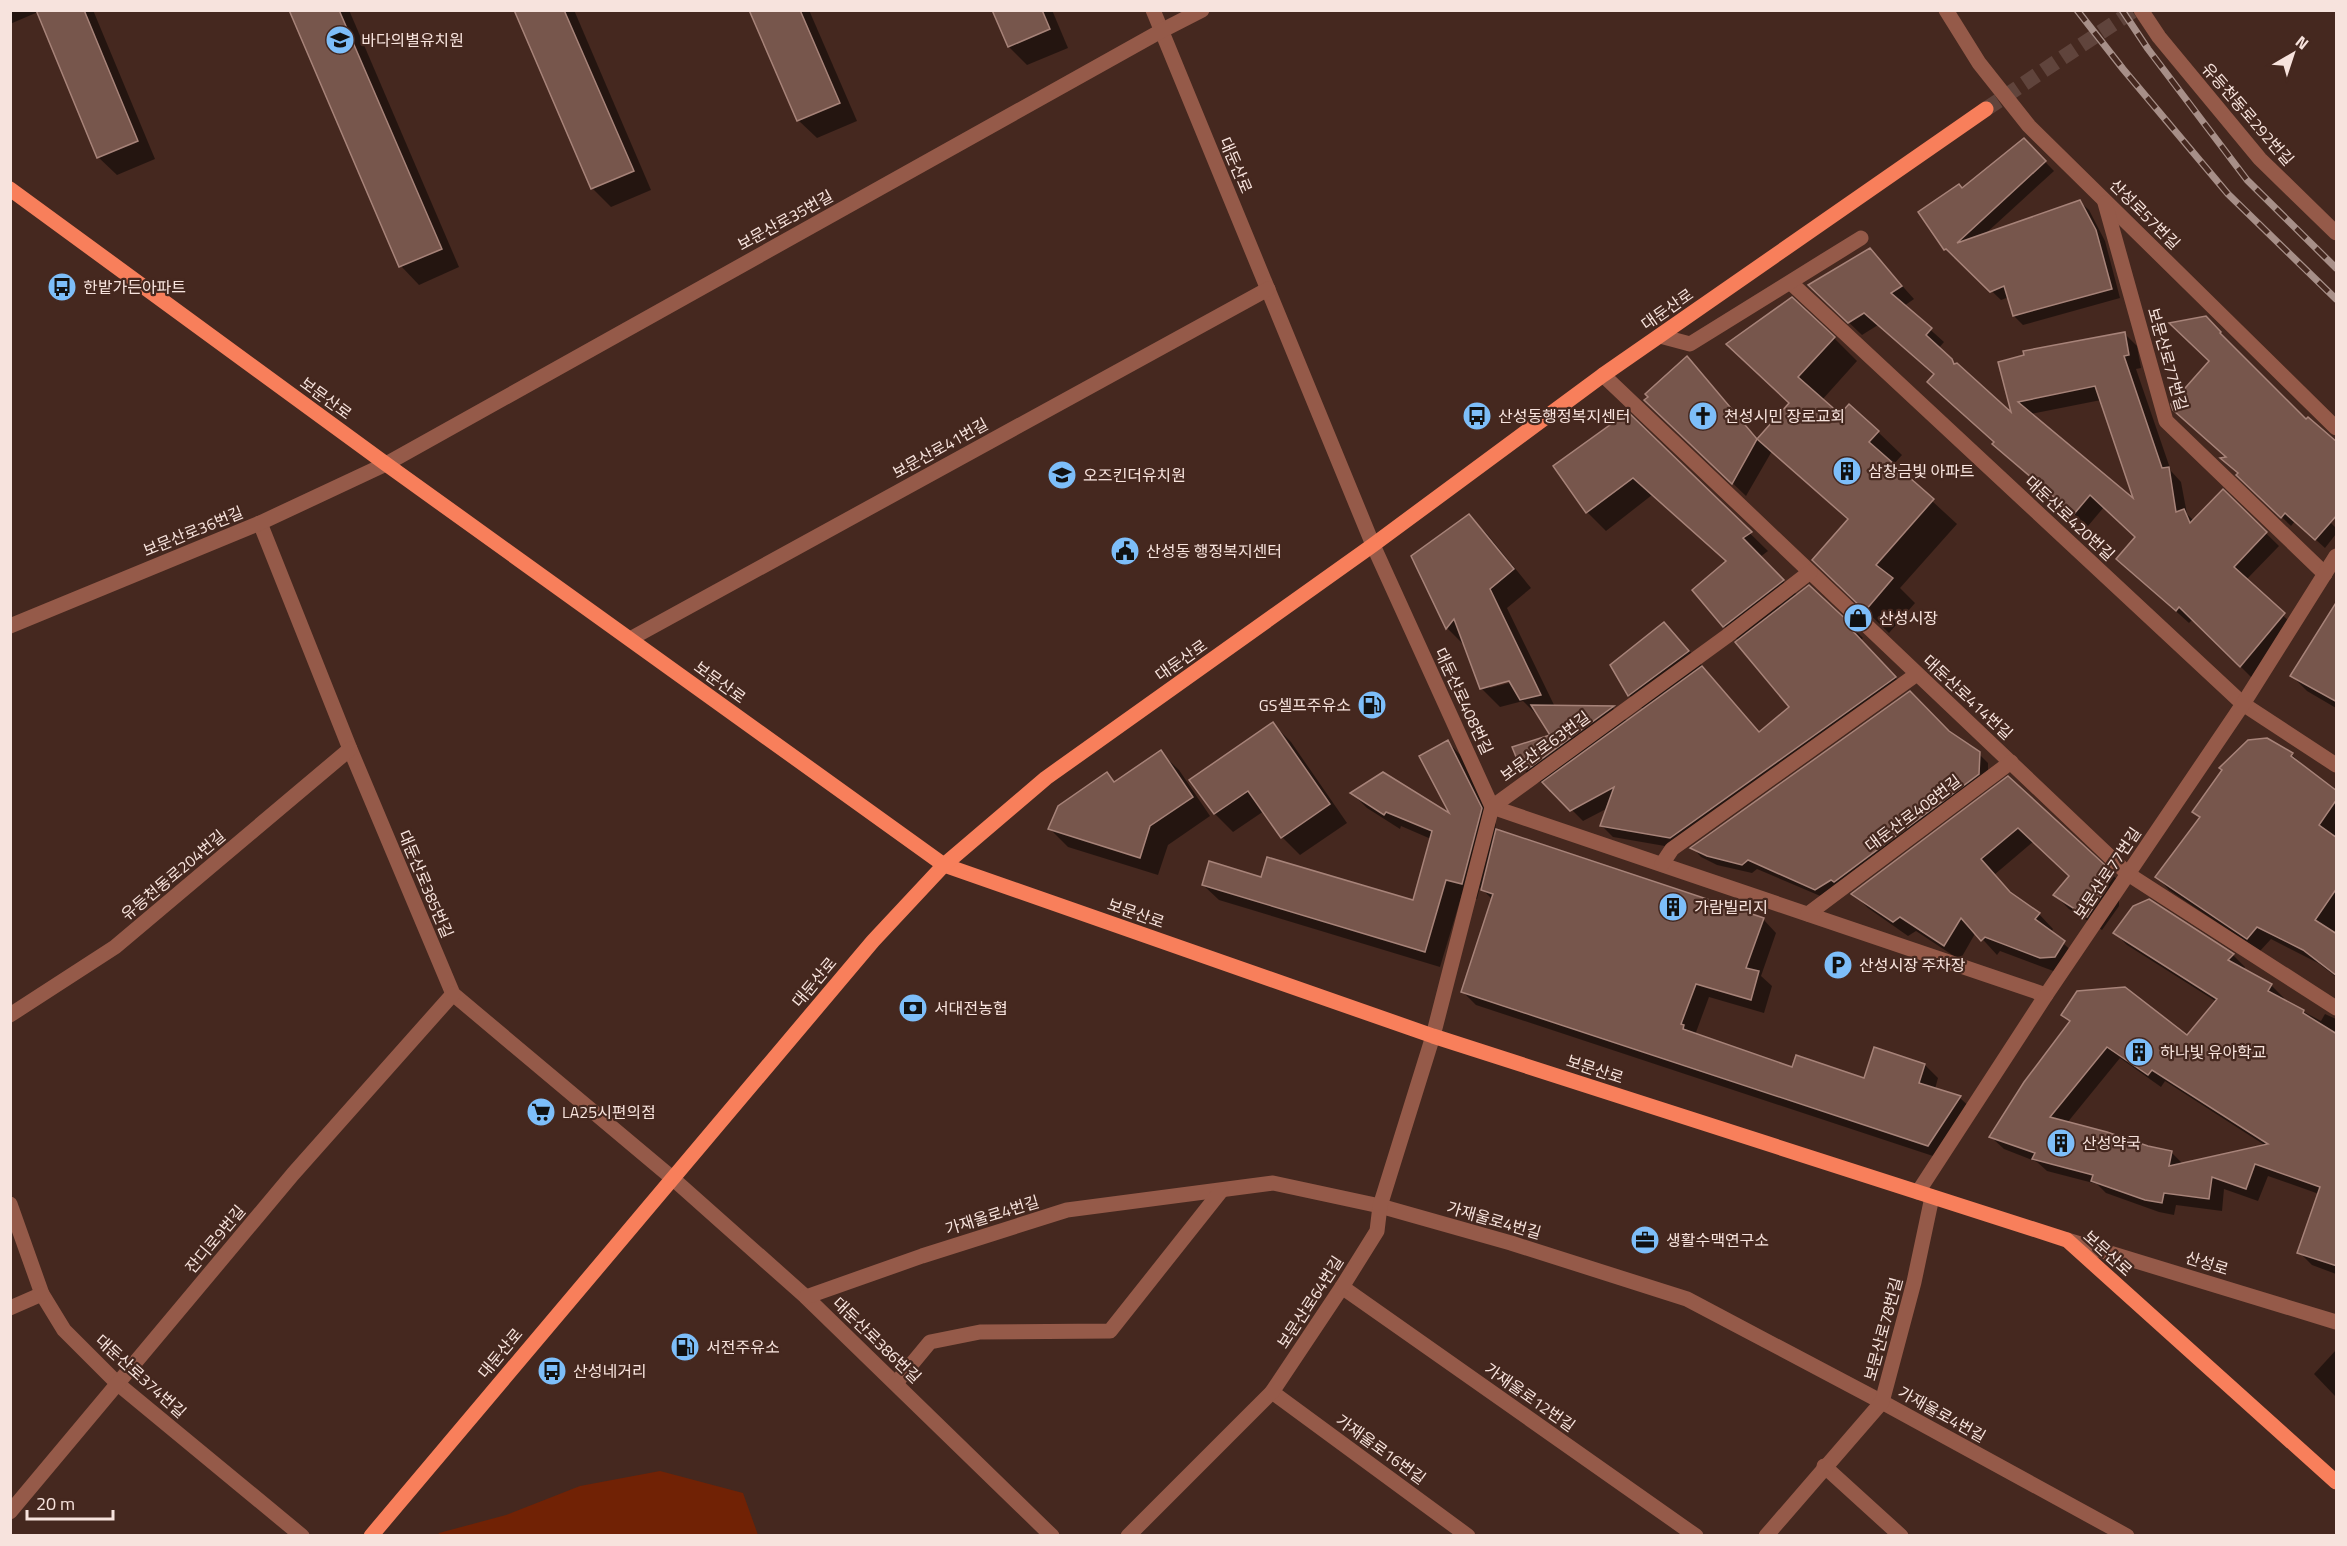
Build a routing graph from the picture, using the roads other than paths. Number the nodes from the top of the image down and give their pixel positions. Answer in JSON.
{"nodes":[{"id":1,"x":1153,"y":10,"type":"edge"},
{"id":2,"x":1202,"y":10,"type":"edge"},
{"id":3,"x":1946,"y":10,"type":"edge"},
{"id":4,"x":2141,"y":10,"type":"edge"},
{"id":5,"x":1161,"y":31,"type":"junction"},
{"id":6,"x":1986,"y":110,"type":"tunnel mouth"},
{"id":7,"x":10,"y":189,"type":"edge"},
{"id":8,"x":2104,"y":200,"type":"junction"},
{"id":9,"x":2337,"y":233,"type":"edge"},
{"id":10,"x":1861,"y":238,"type":"dead end"},
{"id":11,"x":1791,"y":283,"type":"junction"},
{"id":12,"x":1268,"y":289,"type":"junction"},
{"id":13,"x":1660,"y":336,"type":"junction"},
{"id":14,"x":1603,"y":375,"type":"junction"},
{"id":15,"x":2337,"y":428,"type":"edge"},
{"id":16,"x":386,"y":464,"type":"junction"},
{"id":17,"x":260,"y":523,"type":"junction"},
{"id":18,"x":1373,"y":545,"type":"junction"},
{"id":19,"x":2337,"y":556,"type":"edge"},
{"id":20,"x":1810,"y":572,"type":"junction"},
{"id":21,"x":2325,"y":574,"type":"junction"},
{"id":22,"x":10,"y":626,"type":"edge"},
{"id":23,"x":630,"y":639,"type":"junction"},
{"id":24,"x":1917,"y":674,"type":"junction"},
{"id":25,"x":2243,"y":704,"type":"junction"},
{"id":26,"x":350,"y":749,"type":"junction"},
{"id":27,"x":2011,"y":762,"type":"junction"},
{"id":28,"x":2337,"y":765,"type":"edge"},
{"id":29,"x":1492,"y":807,"type":"junction"},
{"id":30,"x":1662,"y":864,"type":"junction"},
{"id":31,"x":944,"y":865,"type":"junction"},
{"id":32,"x":2128,"y":874,"type":"junction"},
{"id":33,"x":1808,"y":914,"type":"junction"},
{"id":34,"x":453,"y":993,"type":"junction"},
{"id":35,"x":2046,"y":995,"type":"junction"},
{"id":36,"x":2337,"y":1008,"type":"edge"},
{"id":37,"x":10,"y":1015,"type":"edge"},
{"id":38,"x":1433,"y":1036,"type":"junction"},
{"id":39,"x":671,"y":1177,"type":"junction"},
{"id":40,"x":1221,"y":1191,"type":"junction"},
{"id":41,"x":1925,"y":1194,"type":"junction"},
{"id":42,"x":10,"y":1204,"type":"edge"},
{"id":43,"x":1380,"y":1206,"type":"junction"},
{"id":44,"x":2067,"y":1240,"type":"junction"},
{"id":45,"x":1342,"y":1287,"type":"junction"},
{"id":46,"x":42,"y":1294,"type":"junction"},
{"id":47,"x":806,"y":1297,"type":"junction"},
{"id":48,"x":10,"y":1308,"type":"edge"},
{"id":49,"x":2337,"y":1322,"type":"edge"},
{"id":50,"x":896,"y":1383,"type":"junction"},
{"id":51,"x":118,"y":1384,"type":"junction"},
{"id":52,"x":1272,"y":1392,"type":"junction"},
{"id":53,"x":1882,"y":1402,"type":"junction"},
{"id":54,"x":1824,"y":1466,"type":"junction"},
{"id":55,"x":2337,"y":1482,"type":"edge"},
{"id":56,"x":10,"y":1512,"type":"edge"},
{"id":57,"x":302,"y":1536,"type":"edge"},
{"id":58,"x":371,"y":1536,"type":"edge"},
{"id":59,"x":1052,"y":1536,"type":"edge"},
{"id":60,"x":1128,"y":1536,"type":"edge"},
{"id":61,"x":1468,"y":1536,"type":"edge"},
{"id":62,"x":1696,"y":1536,"type":"edge"},
{"id":63,"x":1766,"y":1536,"type":"edge"},
{"id":64,"x":1901,"y":1536,"type":"edge"},
{"id":65,"x":2127,"y":1536,"type":"edge"}],
"edges":[{"from":1,"to":5,"type":"street","name":"대둔산로"},
{"from":2,"to":5,"type":"street","name":"보문산로35번길"},
{"from":3,"to":8,"type":"street","name":"산성로57번길"},
{"from":4,"to":9,"type":"street","name":"유등천동로292번길"},
{"from":5,"to":12,"type":"street","name":"대둔산로"},
{"from":5,"to":16,"type":"street","name":"보문산로35번길"},
{"from":6,"to":13,"type":"main road","name":"대둔산로"},
{"from":7,"to":16,"type":"main road","name":"보문산로"},
{"from":8,"to":15,"type":"street","name":"산성로57번길"},
{"from":8,"to":21,"type":"street","name":"보문산로77번길"},
{"from":10,"to":11,"type":"street"},
{"from":11,"to":13,"type":"street"},
{"from":11,"to":25,"type":"street","name":"대둔산로420번길"},
{"from":12,"to":18,"type":"street","name":"대둔산로"},
{"from":12,"to":23,"type":"street","name":"보문산로41번길"},
{"from":13,"to":14,"type":"main road","name":"대둔산로"},
{"from":14,"to":18,"type":"main road","name":"대둔산로"},
{"from":14,"to":20,"type":"street","name":"대둔산로414번길"},
{"from":16,"to":17,"type":"street","name":"보문산로36번길"},
{"from":16,"to":23,"type":"main road","name":"보문산로"},
{"from":17,"to":22,"type":"street","name":"보문산로36번길"},
{"from":17,"to":26,"type":"street","name":"대둔산로385번길"},
{"from":18,"to":29,"type":"street","name":"대둔산로408번길"},
{"from":18,"to":31,"type":"main road","name":"대둔산로"},
{"from":19,"to":21,"type":"street","name":"보문산로77번길"},
{"from":20,"to":24,"type":"street","name":"대둔산로414번길"},
{"from":20,"to":29,"type":"street","name":"보문산로63번길"},
{"from":21,"to":25,"type":"street","name":"보문산로77번길"},
{"from":23,"to":31,"type":"main road","name":"보문산로"},
{"from":24,"to":27,"type":"street","name":"대둔산로414번길"},
{"from":24,"to":30,"type":"street"},
{"from":25,"to":28,"type":"street","name":"대둔산로420번길"},
{"from":25,"to":32,"type":"street","name":"보문산로77번길"},
{"from":26,"to":34,"type":"street","name":"대둔산로385번길"},
{"from":26,"to":37,"type":"street","name":"유등천동로204번길"},
{"from":27,"to":32,"type":"street","name":"대둔산로414번길"},
{"from":27,"to":33,"type":"street","name":"대둔산로408번길"},
{"from":29,"to":30,"type":"street"},
{"from":29,"to":38,"type":"street"},
{"from":30,"to":33,"type":"street"},
{"from":31,"to":38,"type":"main road","name":"보문산로"},
{"from":31,"to":39,"type":"main road","name":"대둔산로"},
{"from":32,"to":35,"type":"street","name":"보문산로77번길"},
{"from":32,"to":36,"type":"street","name":"대둔산로414번길"},
{"from":33,"to":35,"type":"street"},
{"from":34,"to":39,"type":"street","name":"대둔산로385번길"},
{"from":34,"to":51,"type":"street","name":"잔디로9번길"},
{"from":35,"to":41,"type":"street","name":"보문산로77번길"},
{"from":38,"to":41,"type":"main road","name":"보문산로"},
{"from":38,"to":43,"type":"street","name":"보문산로64번길"},
{"from":39,"to":47,"type":"street","name":"대둔산로386번길"},
{"from":39,"to":58,"type":"main road","name":"대둔산로"},
{"from":40,"to":43,"type":"street","name":"가재울로4번길"},
{"from":40,"to":47,"type":"street","name":"가재울로4번길"},
{"from":40,"to":50,"type":"street"},
{"from":41,"to":44,"type":"main road","name":"보문산로"},
{"from":41,"to":53,"type":"street","name":"보문산로78번길"},
{"from":42,"to":46,"type":"street","name":"대둔산로374번길"},
{"from":43,"to":45,"type":"street","name":"보문산로64번길"},
{"from":43,"to":53,"type":"street","name":"가재울로4번길"},
{"from":44,"to":49,"type":"street","name":"산성로"},
{"from":44,"to":55,"type":"main road","name":"보문산로"},
{"from":45,"to":52,"type":"street","name":"보문산로64번길"},
{"from":45,"to":62,"type":"street","name":"가재울로12번길"},
{"from":46,"to":48,"type":"street"},
{"from":46,"to":51,"type":"street","name":"대둔산로374번길"},
{"from":47,"to":50,"type":"street","name":"대둔산로386번길"},
{"from":50,"to":59,"type":"street","name":"대둔산로386번길"},
{"from":51,"to":56,"type":"street","name":"잔디로9번길"},
{"from":51,"to":57,"type":"street","name":"대둔산로374번길"},
{"from":52,"to":60,"type":"street","name":"보문산로64번길"},
{"from":52,"to":61,"type":"street","name":"가재울로16번길"},
{"from":53,"to":54,"type":"street","name":"보문산로78번길"},
{"from":53,"to":65,"type":"street","name":"가재울로4번길"},
{"from":54,"to":63,"type":"street","name":"보문산로78번길"},
{"from":54,"to":64,"type":"street"}]}
